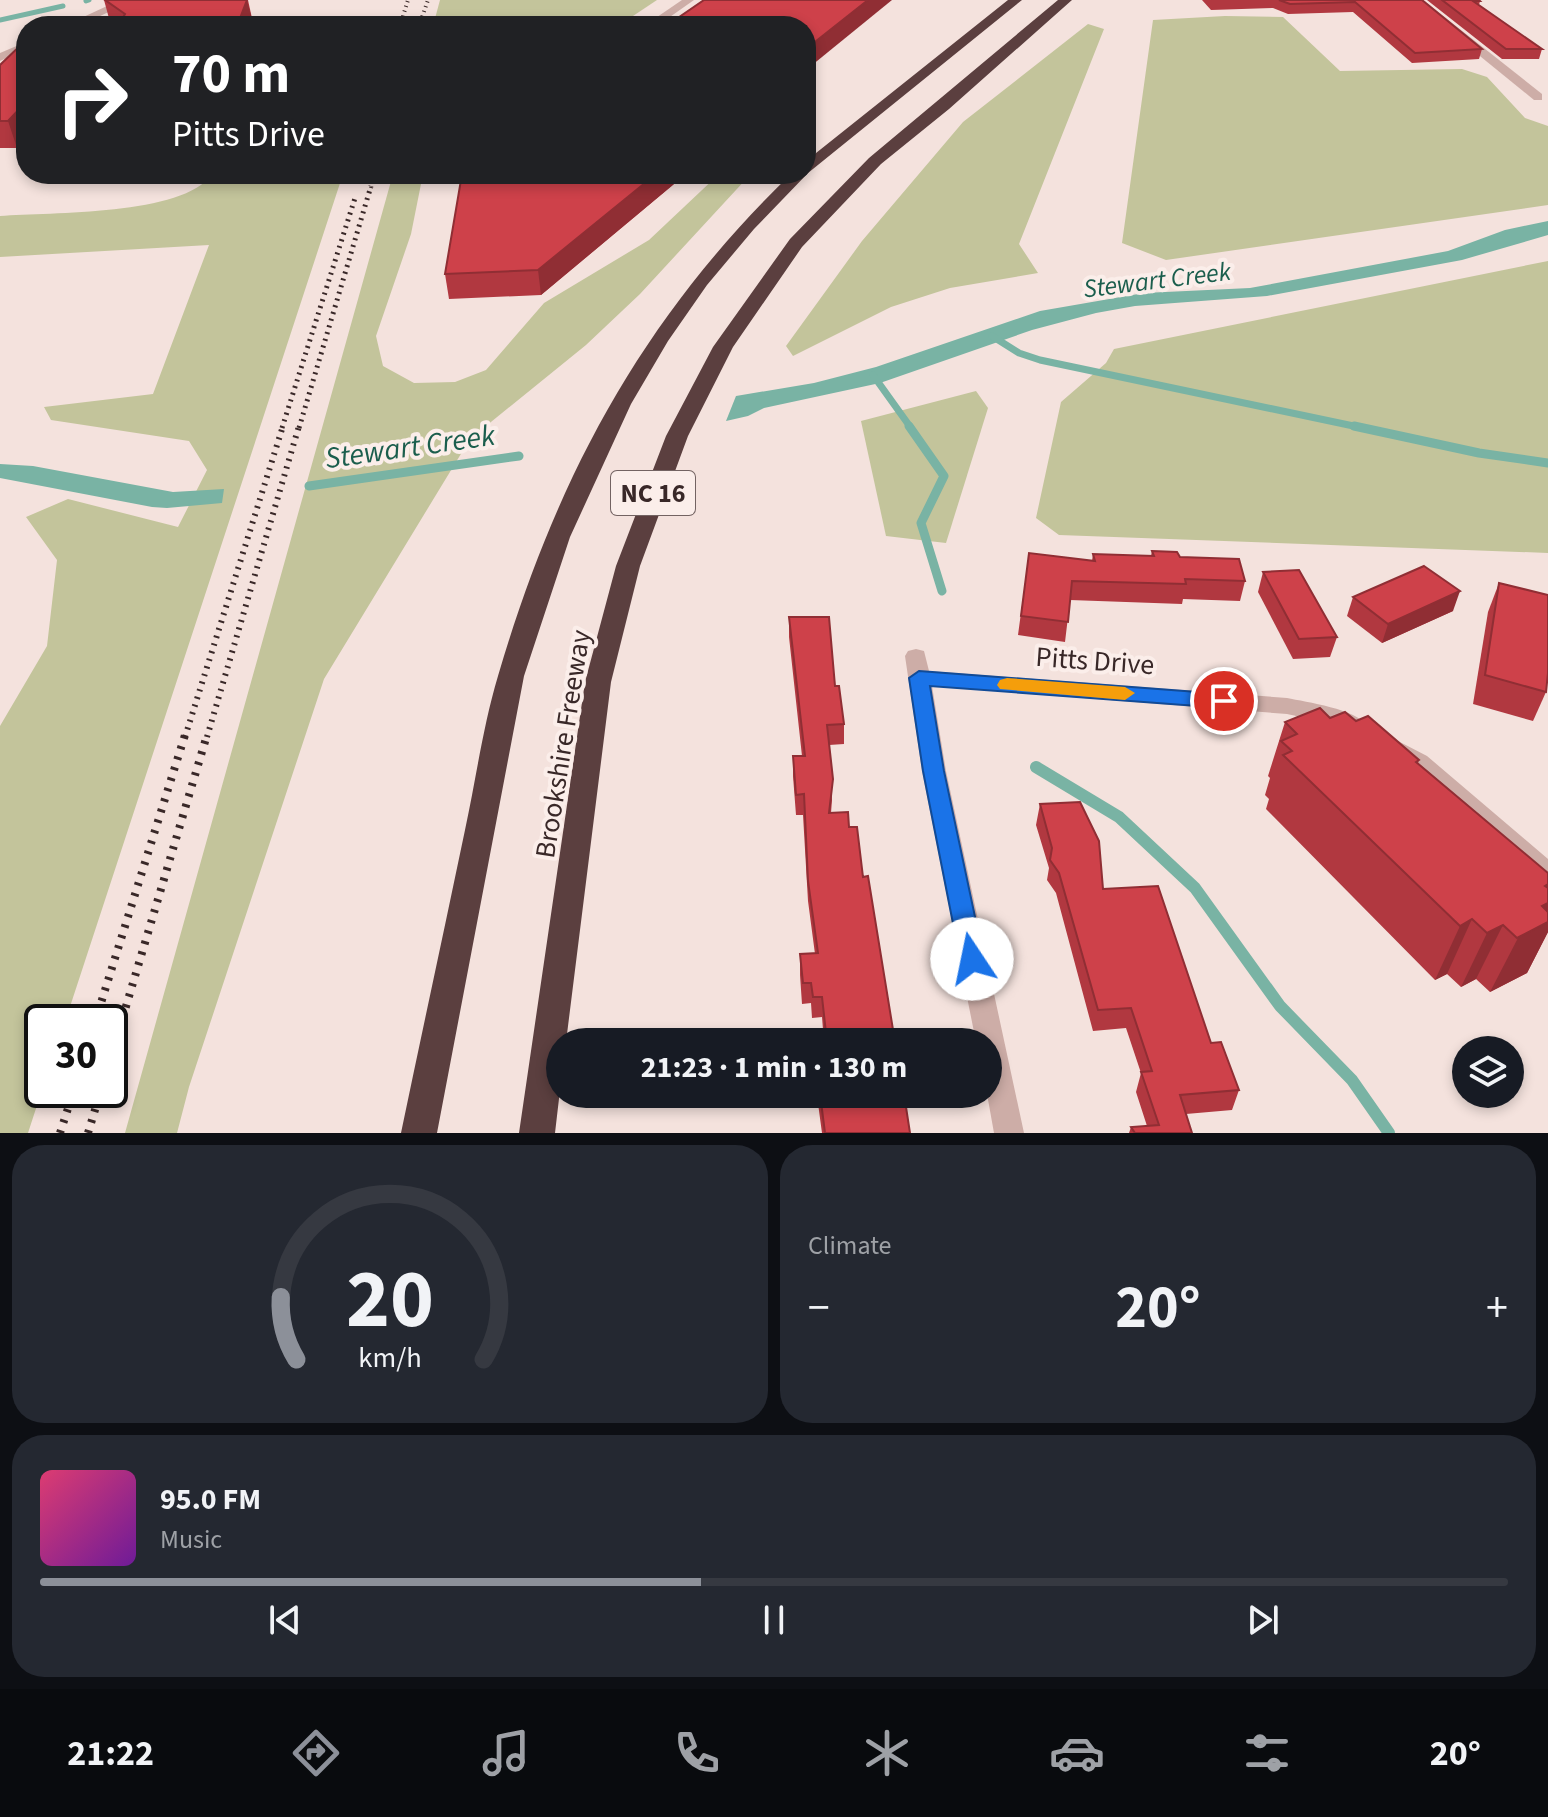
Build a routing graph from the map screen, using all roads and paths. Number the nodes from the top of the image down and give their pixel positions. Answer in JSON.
{"nodes":[{"id":1,"x":129,"y":0,"type":"edge"},
{"id":2,"x":689,"y":0,"type":"edge"},
{"id":3,"x":1016,"y":0,"type":"edge"},
{"id":4,"x":1066,"y":0,"type":"edge"},
{"id":5,"x":1416,"y":0,"type":"edge"},
{"id":6,"x":93,"y":16,"type":"edge"},
{"id":7,"x":665,"y":16,"type":"edge"},
{"id":8,"x":1538,"y":97,"type":"dead end"},
{"id":9,"x":816,"y":161,"type":"edge"},
{"id":10,"x":790,"y":184,"type":"edge"},
{"id":11,"x":1548,"y":874,"type":"edge"},
{"id":12,"x":419,"y":1133,"type":"edge"},
{"id":13,"x":537,"y":1133,"type":"edge"},
{"id":14,"x":1009,"y":1133,"type":"edge"}],
"edges":[{"from":1,"to":6,"type":"street"},
{"from":2,"to":7,"type":"street"},
{"from":3,"to":9,"type":"highway"},
{"from":4,"to":13,"type":"highway","name":"Brookshire Freeway","number":"NC 16"},
{"from":5,"to":8,"type":"street"},
{"from":10,"to":12,"type":"highway","name":"Brookshire Freeway","number":"NC 16"},
{"from":11,"to":14,"type":"street","name":"Pitts Drive"}]}
